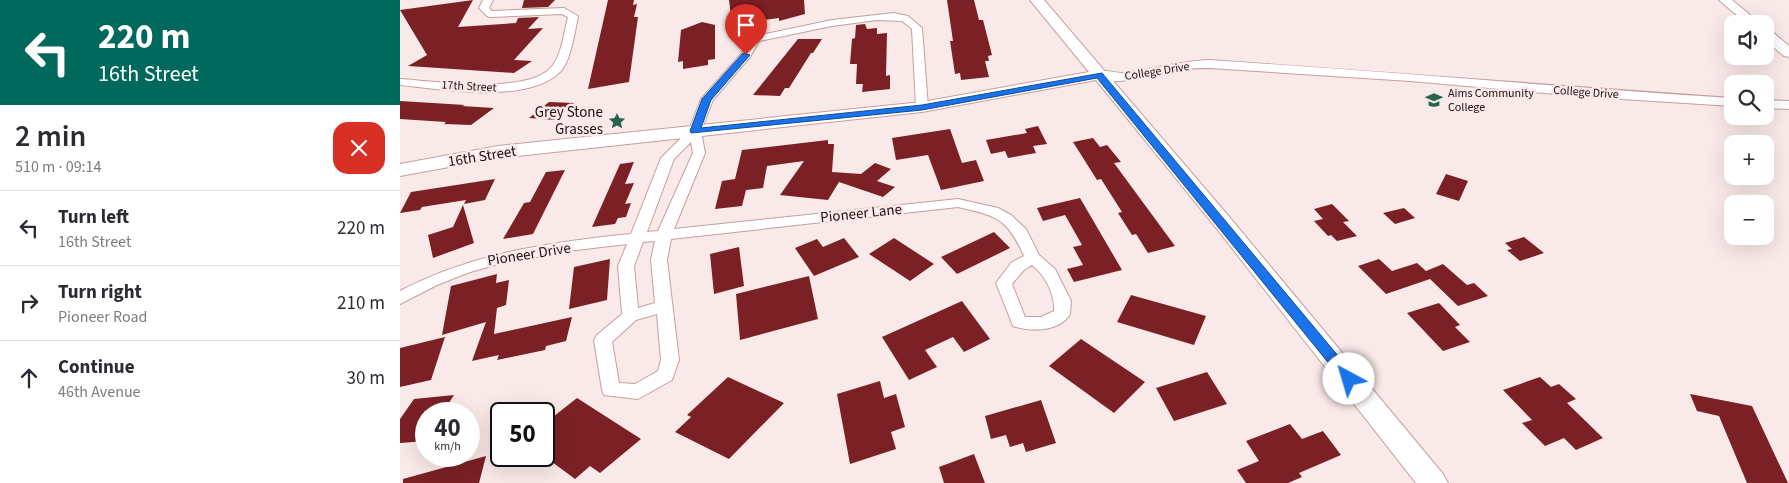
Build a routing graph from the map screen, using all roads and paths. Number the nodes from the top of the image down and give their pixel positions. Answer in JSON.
{"nodes":[{"id":1,"x":488,"y":0,"type":"edge"},
{"id":2,"x":1037,"y":0,"type":"edge"},
{"id":3,"x":1725,"y":0,"type":"edge"},
{"id":4,"x":1744,"y":15,"type":"edge"},
{"id":5,"x":1774,"y":40,"type":"edge"},
{"id":6,"x":1789,"y":53,"type":"edge"},
{"id":7,"x":1099,"y":75,"type":"junction"},
{"id":8,"x":400,"y":82,"type":"edge"},
{"id":9,"x":1724,"y":101,"type":"edge"},
{"id":10,"x":1774,"y":104,"type":"edge"},
{"id":11,"x":1789,"y":105,"type":"edge"},
{"id":12,"x":922,"y":107,"type":"junction"},
{"id":13,"x":694,"y":131,"type":"junction"},
{"id":14,"x":400,"y":170,"type":"edge"},
{"id":15,"x":664,"y":235,"type":"junction"},
{"id":16,"x":639,"y":238,"type":"junction"},
{"id":17,"x":1033,"y":258,"type":"dead end"},
{"id":18,"x":400,"y":298,"type":"edge"},
{"id":19,"x":664,"y":306,"type":"junction"},
{"id":20,"x":630,"y":316,"type":"junction"},
{"id":21,"x":1433,"y":483,"type":"edge"}],
"edges":[{"from":1,"to":8,"type":"street","name":"17th Street"},
{"from":2,"to":7,"type":"main road"},
{"from":3,"to":4,"type":"street"},
{"from":5,"to":6,"type":"street"},
{"from":7,"to":9,"type":"street","name":"College Drive"},
{"from":7,"to":12,"type":"main road","name":"16th Street"},
{"from":7,"to":21,"type":"main road"},
{"from":10,"to":11,"type":"street"},
{"from":12,"to":13,"type":"main road","name":"16th Street"},
{"from":12,"to":13,"type":"street"},
{"from":13,"to":14,"type":"main road","name":"16th Street"},
{"from":13,"to":15,"type":"street"},
{"from":13,"to":16,"type":"street"},
{"from":15,"to":16,"type":"street","name":"Pioneer Drive"},
{"from":15,"to":17,"type":"street","name":"Pioneer Lane"},
{"from":15,"to":19,"type":"street"},
{"from":16,"to":18,"type":"street","name":"Pioneer Drive"},
{"from":16,"to":20,"type":"street"},
{"from":19,"to":20,"type":"street"},
{"from":19,"to":20,"type":"street"}]}
